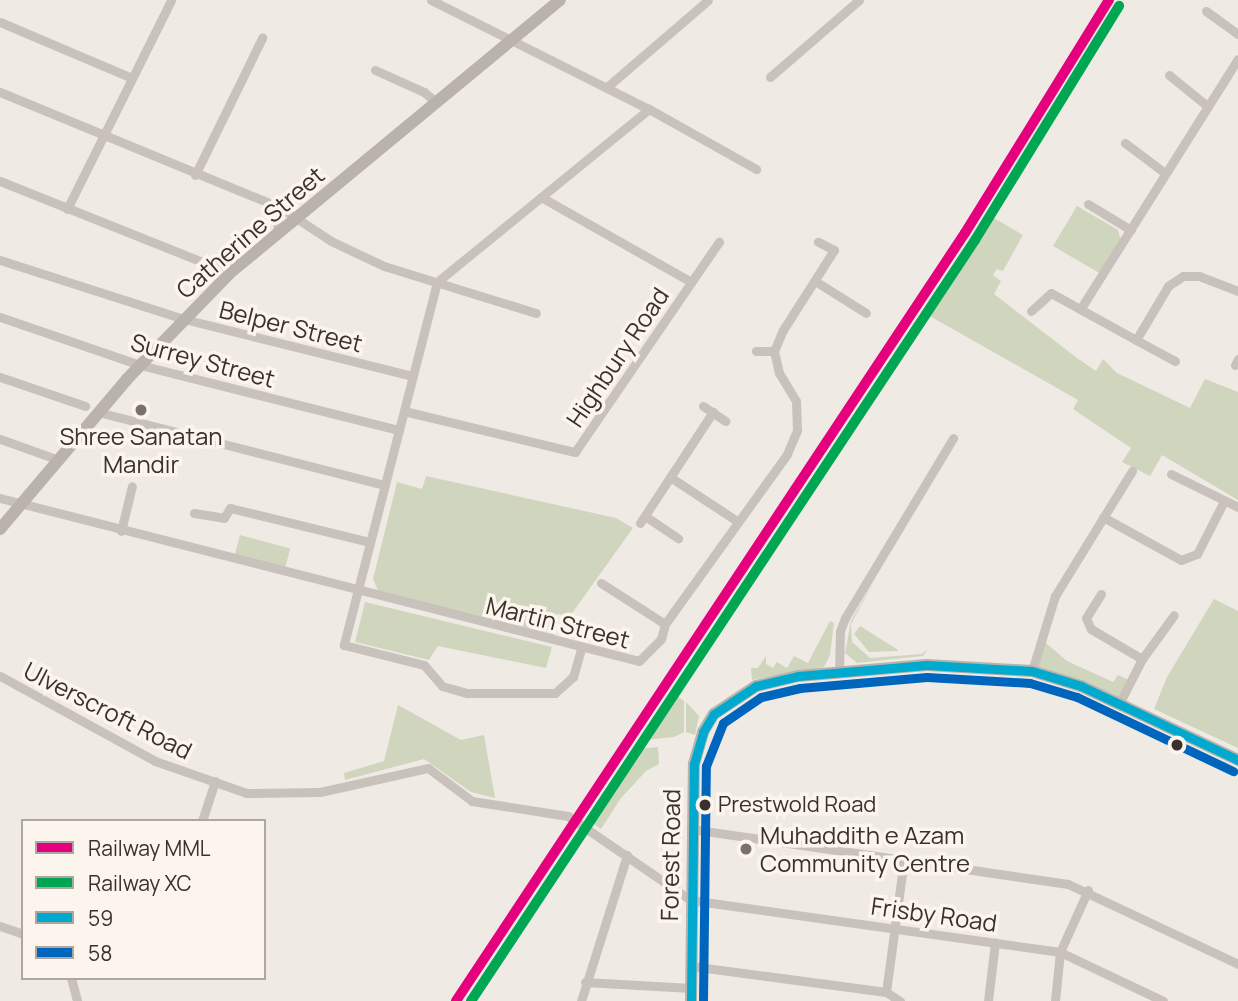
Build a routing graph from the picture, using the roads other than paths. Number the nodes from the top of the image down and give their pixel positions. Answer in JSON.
{"nodes":[{"id":1,"x":171,"y":0,"type":"edge"},
{"id":2,"x":431,"y":0,"type":"edge"},
{"id":3,"x":560,"y":0,"type":"edge"},
{"id":4,"x":708,"y":0,"type":"edge"},
{"id":5,"x":859,"y":0,"type":"edge"},
{"id":6,"x":1206,"y":11,"type":"dead end"},
{"id":7,"x":0,"y":22,"type":"edge"},
{"id":8,"x":1238,"y":34,"type":"edge"},
{"id":9,"x":262,"y":38,"type":"dead end"},
{"id":10,"x":514,"y":40,"type":"junction"},
{"id":11,"x":1238,"y":59,"type":"edge"},
{"id":12,"x":375,"y":70,"type":"dead end"},
{"id":13,"x":1169,"y":75,"type":"dead end"},
{"id":14,"x":770,"y":77,"type":"dead end"},
{"id":15,"x":132,"y":78,"type":"junction"},
{"id":16,"x":607,"y":87,"type":"junction"},
{"id":17,"x":0,"y":92,"type":"edge"},
{"id":18,"x":436,"y":102,"type":"junction"},
{"id":19,"x":1206,"y":105,"type":"junction"},
{"id":20,"x":649,"y":109,"type":"junction"},
{"id":21,"x":103,"y":138,"type":"junction"},
{"id":22,"x":1125,"y":143,"type":"dead end"},
{"id":23,"x":756,"y":169,"type":"dead end"},
{"id":24,"x":1165,"y":173,"type":"junction"},
{"id":25,"x":195,"y":175,"type":"junction"},
{"id":26,"x":0,"y":181,"type":"edge"},
{"id":27,"x":541,"y":197,"type":"junction"},
{"id":28,"x":265,"y":204,"type":"junction"},
{"id":29,"x":1088,"y":204,"type":"dead end"},
{"id":30,"x":67,"y":209,"type":"junction"},
{"id":31,"x":295,"y":218,"type":"junction"},
{"id":32,"x":1130,"y":230,"type":"junction"},
{"id":33,"x":277,"y":233,"type":"junction"},
{"id":34,"x":719,"y":242,"type":"dead end"},
{"id":35,"x":818,"y":242,"type":"dead end"},
{"id":36,"x":0,"y":260,"type":"edge"},
{"id":37,"x":230,"y":273,"type":"junction"},
{"id":38,"x":815,"y":281,"type":"junction"},
{"id":39,"x":437,"y":282,"type":"junction"},
{"id":40,"x":691,"y":282,"type":"junction"},
{"id":41,"x":1238,"y":291,"type":"edge"},
{"id":42,"x":1081,"y":308,"type":"junction"},
{"id":43,"x":1031,"y":311,"type":"dead end"},
{"id":44,"x":536,"y":313,"type":"dead end"},
{"id":45,"x":866,"y":313,"type":"dead end"},
{"id":46,"x":0,"y":317,"type":"edge"},
{"id":47,"x":184,"y":318,"type":"junction"},
{"id":48,"x":1136,"y":340,"type":"junction"},
{"id":49,"x":756,"y":351,"type":"dead end"},
{"id":50,"x":774,"y":351,"type":"junction"},
{"id":51,"x":1175,"y":361,"type":"dead end"},
{"id":52,"x":140,"y":365,"type":"junction"},
{"id":53,"x":413,"y":376,"type":"junction"},
{"id":54,"x":0,"y":377,"type":"edge"},
{"id":55,"x":85,"y":406,"type":"dead end"},
{"id":56,"x":703,"y":406,"type":"dead end"},
{"id":57,"x":404,"y":411,"type":"junction"},
{"id":58,"x":98,"y":412,"type":"junction"},
{"id":59,"x":713,"y":412,"type":"junction"},
{"id":60,"x":725,"y":421,"type":"dead end"},
{"id":61,"x":399,"y":430,"type":"junction"},
{"id":62,"x":953,"y":438,"type":"dead end"},
{"id":63,"x":0,"y":439,"type":"edge"},
{"id":64,"x":59,"y":460,"type":"junction"},
{"id":65,"x":1132,"y":471,"type":"dead end"},
{"id":66,"x":1171,"y":474,"type":"dead end"},
{"id":67,"x":670,"y":477,"type":"junction"},
{"id":68,"x":385,"y":485,"type":"junction"},
{"id":69,"x":132,"y":486,"type":"dead end"},
{"id":70,"x":0,"y":498,"type":"edge"},
{"id":71,"x":1224,"y":501,"type":"junction"},
{"id":72,"x":21,"y":505,"type":"junction"},
{"id":73,"x":1238,"y":507,"type":"edge"},
{"id":74,"x":194,"y":513,"type":"dead end"},
{"id":75,"x":1103,"y":517,"type":"junction"},
{"id":76,"x":737,"y":521,"type":"junction"},
{"id":77,"x":0,"y":529,"type":"edge"},
{"id":78,"x":121,"y":531,"type":"junction"},
{"id":79,"x":678,"y":538,"type":"dead end"},
{"id":80,"x":369,"y":542,"type":"junction"},
{"id":81,"x":601,"y":583,"type":"dead end"},
{"id":82,"x":358,"y":592,"type":"junction"},
{"id":83,"x":1101,"y":594,"type":"dead end"},
{"id":84,"x":1174,"y":615,"type":"dead end"},
{"id":85,"x":665,"y":624,"type":"junction"},
{"id":86,"x":581,"y":649,"type":"junction"},
{"id":87,"x":1142,"y":659,"type":"junction"},
{"id":88,"x":1032,"y":671,"type":"junction"},
{"id":89,"x":839,"y":672,"type":"junction"},
{"id":90,"x":0,"y":676,"type":"edge"},
{"id":91,"x":1120,"y":702,"type":"junction"},
{"id":92,"x":1238,"y":760,"type":"edge"},
{"id":93,"x":215,"y":781,"type":"junction"},
{"id":94,"x":203,"y":819,"type":"edge"},
{"id":95,"x":691,"y":829,"type":"junction"},
{"id":96,"x":627,"y":855,"type":"junction"},
{"id":97,"x":904,"y":859,"type":"junction"},
{"id":98,"x":1087,"y":890,"type":"junction"},
{"id":99,"x":690,"y":900,"type":"junction"},
{"id":100,"x":0,"y":926,"type":"edge"},
{"id":101,"x":894,"y":928,"type":"junction"},
{"id":102,"x":21,"y":932,"type":"edge"},
{"id":103,"x":995,"y":942,"type":"junction"},
{"id":104,"x":1060,"y":952,"type":"junction"},
{"id":105,"x":1238,"y":964,"type":"edge"},
{"id":106,"x":691,"y":966,"type":"junction"},
{"id":107,"x":72,"y":980,"type":"edge"},
{"id":108,"x":585,"y":982,"type":"junction"},
{"id":109,"x":886,"y":992,"type":"junction"},
{"id":110,"x":691,"y":995,"type":"edge"},
{"id":111,"x":77,"y":1001,"type":"edge"},
{"id":112,"x":581,"y":1001,"type":"edge"},
{"id":113,"x":900,"y":1001,"type":"edge"},
{"id":114,"x":988,"y":1001,"type":"edge"},
{"id":115,"x":1055,"y":1001,"type":"edge"},
{"id":116,"x":1163,"y":1001,"type":"edge"}],
"edges":[{"from":1,"to":15,"type":"street"},
{"from":2,"to":10,"type":"street"},
{"from":3,"to":10,"type":"street","name":"Catherine Street"},
{"from":4,"to":16,"type":"street"},
{"from":5,"to":14,"type":"street"},
{"from":6,"to":8,"type":"street"},
{"from":7,"to":15,"type":"street"},
{"from":9,"to":25,"type":"street"},
{"from":10,"to":16,"type":"street"},
{"from":10,"to":18,"type":"street","name":"Catherine Street"},
{"from":11,"to":19,"type":"street"},
{"from":12,"to":18,"type":"street"},
{"from":13,"to":19,"type":"street"},
{"from":15,"to":21,"type":"street"},
{"from":16,"to":20,"type":"street"},
{"from":17,"to":21,"type":"street"},
{"from":18,"to":31,"type":"street","name":"Catherine Street"},
{"from":19,"to":24,"type":"street"},
{"from":20,"to":23,"type":"street"},
{"from":20,"to":27,"type":"street"},
{"from":21,"to":25,"type":"street"},
{"from":21,"to":30,"type":"street"},
{"from":22,"to":24,"type":"street"},
{"from":24,"to":32,"type":"street"},
{"from":25,"to":28,"type":"street"},
{"from":26,"to":30,"type":"street"},
{"from":27,"to":39,"type":"street"},
{"from":27,"to":40,"type":"street"},
{"from":28,"to":31,"type":"street"},
{"from":28,"to":33,"type":"street"},
{"from":29,"to":32,"type":"street"},
{"from":30,"to":37,"type":"street"},
{"from":31,"to":33,"type":"street","name":"Catherine Street"},
{"from":31,"to":39,"type":"street"},
{"from":32,"to":42,"type":"street"},
{"from":33,"to":37,"type":"street","name":"Catherine Street"},
{"from":34,"to":40,"type":"street","name":"Highbury Road"},
{"from":35,"to":38,"type":"street"},
{"from":36,"to":47,"type":"street","name":"Belper Street"},
{"from":37,"to":47,"type":"street","name":"Catherine Street"},
{"from":38,"to":45,"type":"street"},
{"from":38,"to":50,"type":"street"},
{"from":39,"to":44,"type":"street"},
{"from":39,"to":53,"type":"street"},
{"from":40,"to":57,"type":"street","name":"Highbury Road"},
{"from":41,"to":48,"type":"street"},
{"from":42,"to":43,"type":"street"},
{"from":42,"to":48,"type":"street"},
{"from":46,"to":52,"type":"street","name":"Surrey Street"},
{"from":47,"to":52,"type":"street","name":"Catherine Street"},
{"from":47,"to":53,"type":"street","name":"Belper Street"},
{"from":48,"to":51,"type":"street"},
{"from":49,"to":50,"type":"street"},
{"from":50,"to":76,"type":"street","name":"Martin Street"},
{"from":52,"to":58,"type":"street","name":"Catherine Street"},
{"from":52,"to":61,"type":"street","name":"Surrey Street"},
{"from":53,"to":57,"type":"street"},
{"from":54,"to":55,"type":"street"},
{"from":56,"to":59,"type":"street"},
{"from":57,"to":61,"type":"street"},
{"from":58,"to":64,"type":"street","name":"Catherine Street"},
{"from":58,"to":68,"type":"street"},
{"from":59,"to":60,"type":"street"},
{"from":59,"to":67,"type":"street"},
{"from":61,"to":68,"type":"street"},
{"from":62,"to":89,"type":"street"},
{"from":63,"to":64,"type":"street"},
{"from":64,"to":72,"type":"street","name":"Catherine Street"},
{"from":65,"to":75,"type":"street"},
{"from":66,"to":71,"type":"street"},
{"from":67,"to":76,"type":"street"},
{"from":67,"to":79,"type":"street"},
{"from":68,"to":80,"type":"street"},
{"from":69,"to":78,"type":"street"},
{"from":70,"to":72,"type":"street","name":"Martin Street"},
{"from":71,"to":73,"type":"street"},
{"from":71,"to":75,"type":"street"},
{"from":72,"to":77,"type":"street","name":"Catherine Street"},
{"from":72,"to":78,"type":"street","name":"Martin Street"},
{"from":74,"to":80,"type":"street"},
{"from":75,"to":88,"type":"street"},
{"from":76,"to":85,"type":"street","name":"Martin Street"},
{"from":78,"to":82,"type":"street","name":"Martin Street"},
{"from":80,"to":82,"type":"street"},
{"from":81,"to":85,"type":"street"},
{"from":82,"to":86,"type":"street","name":"Martin Street"},
{"from":82,"to":86,"type":"street"},
{"from":83,"to":87,"type":"street"},
{"from":84,"to":87,"type":"street"},
{"from":85,"to":86,"type":"street","name":"Martin Street"},
{"from":87,"to":91,"type":"street"},
{"from":88,"to":89,"type":"street"},
{"from":88,"to":91,"type":"street"},
{"from":89,"to":95,"type":"street","name":"Forest Road"},
{"from":90,"to":93,"type":"street","name":"Ulverscroft Road"},
{"from":91,"to":92,"type":"street"},
{"from":93,"to":94,"type":"street"},
{"from":93,"to":96,"type":"street","name":"Ulverscroft Road"},
{"from":95,"to":97,"type":"street"},
{"from":95,"to":99,"type":"street","name":"Forest Road"},
{"from":96,"to":99,"type":"street"},
{"from":96,"to":108,"type":"street"},
{"from":97,"to":98,"type":"street"},
{"from":97,"to":101,"type":"street"},
{"from":98,"to":104,"type":"street"},
{"from":98,"to":105,"type":"street"},
{"from":99,"to":101,"type":"street","name":"Frisby Road"},
{"from":99,"to":106,"type":"street","name":"Forest Road"},
{"from":100,"to":102,"type":"street"},
{"from":101,"to":103,"type":"street","name":"Frisby Road"},
{"from":101,"to":109,"type":"street"},
{"from":103,"to":104,"type":"street","name":"Frisby Road"},
{"from":103,"to":114,"type":"street"},
{"from":104,"to":115,"type":"street"},
{"from":104,"to":116,"type":"street","name":"Frisby Road"},
{"from":106,"to":109,"type":"street"},
{"from":106,"to":110,"type":"street","name":"Forest Road"},
{"from":107,"to":111,"type":"street"},
{"from":108,"to":110,"type":"street"},
{"from":108,"to":112,"type":"street"},
{"from":109,"to":113,"type":"street"}]}
